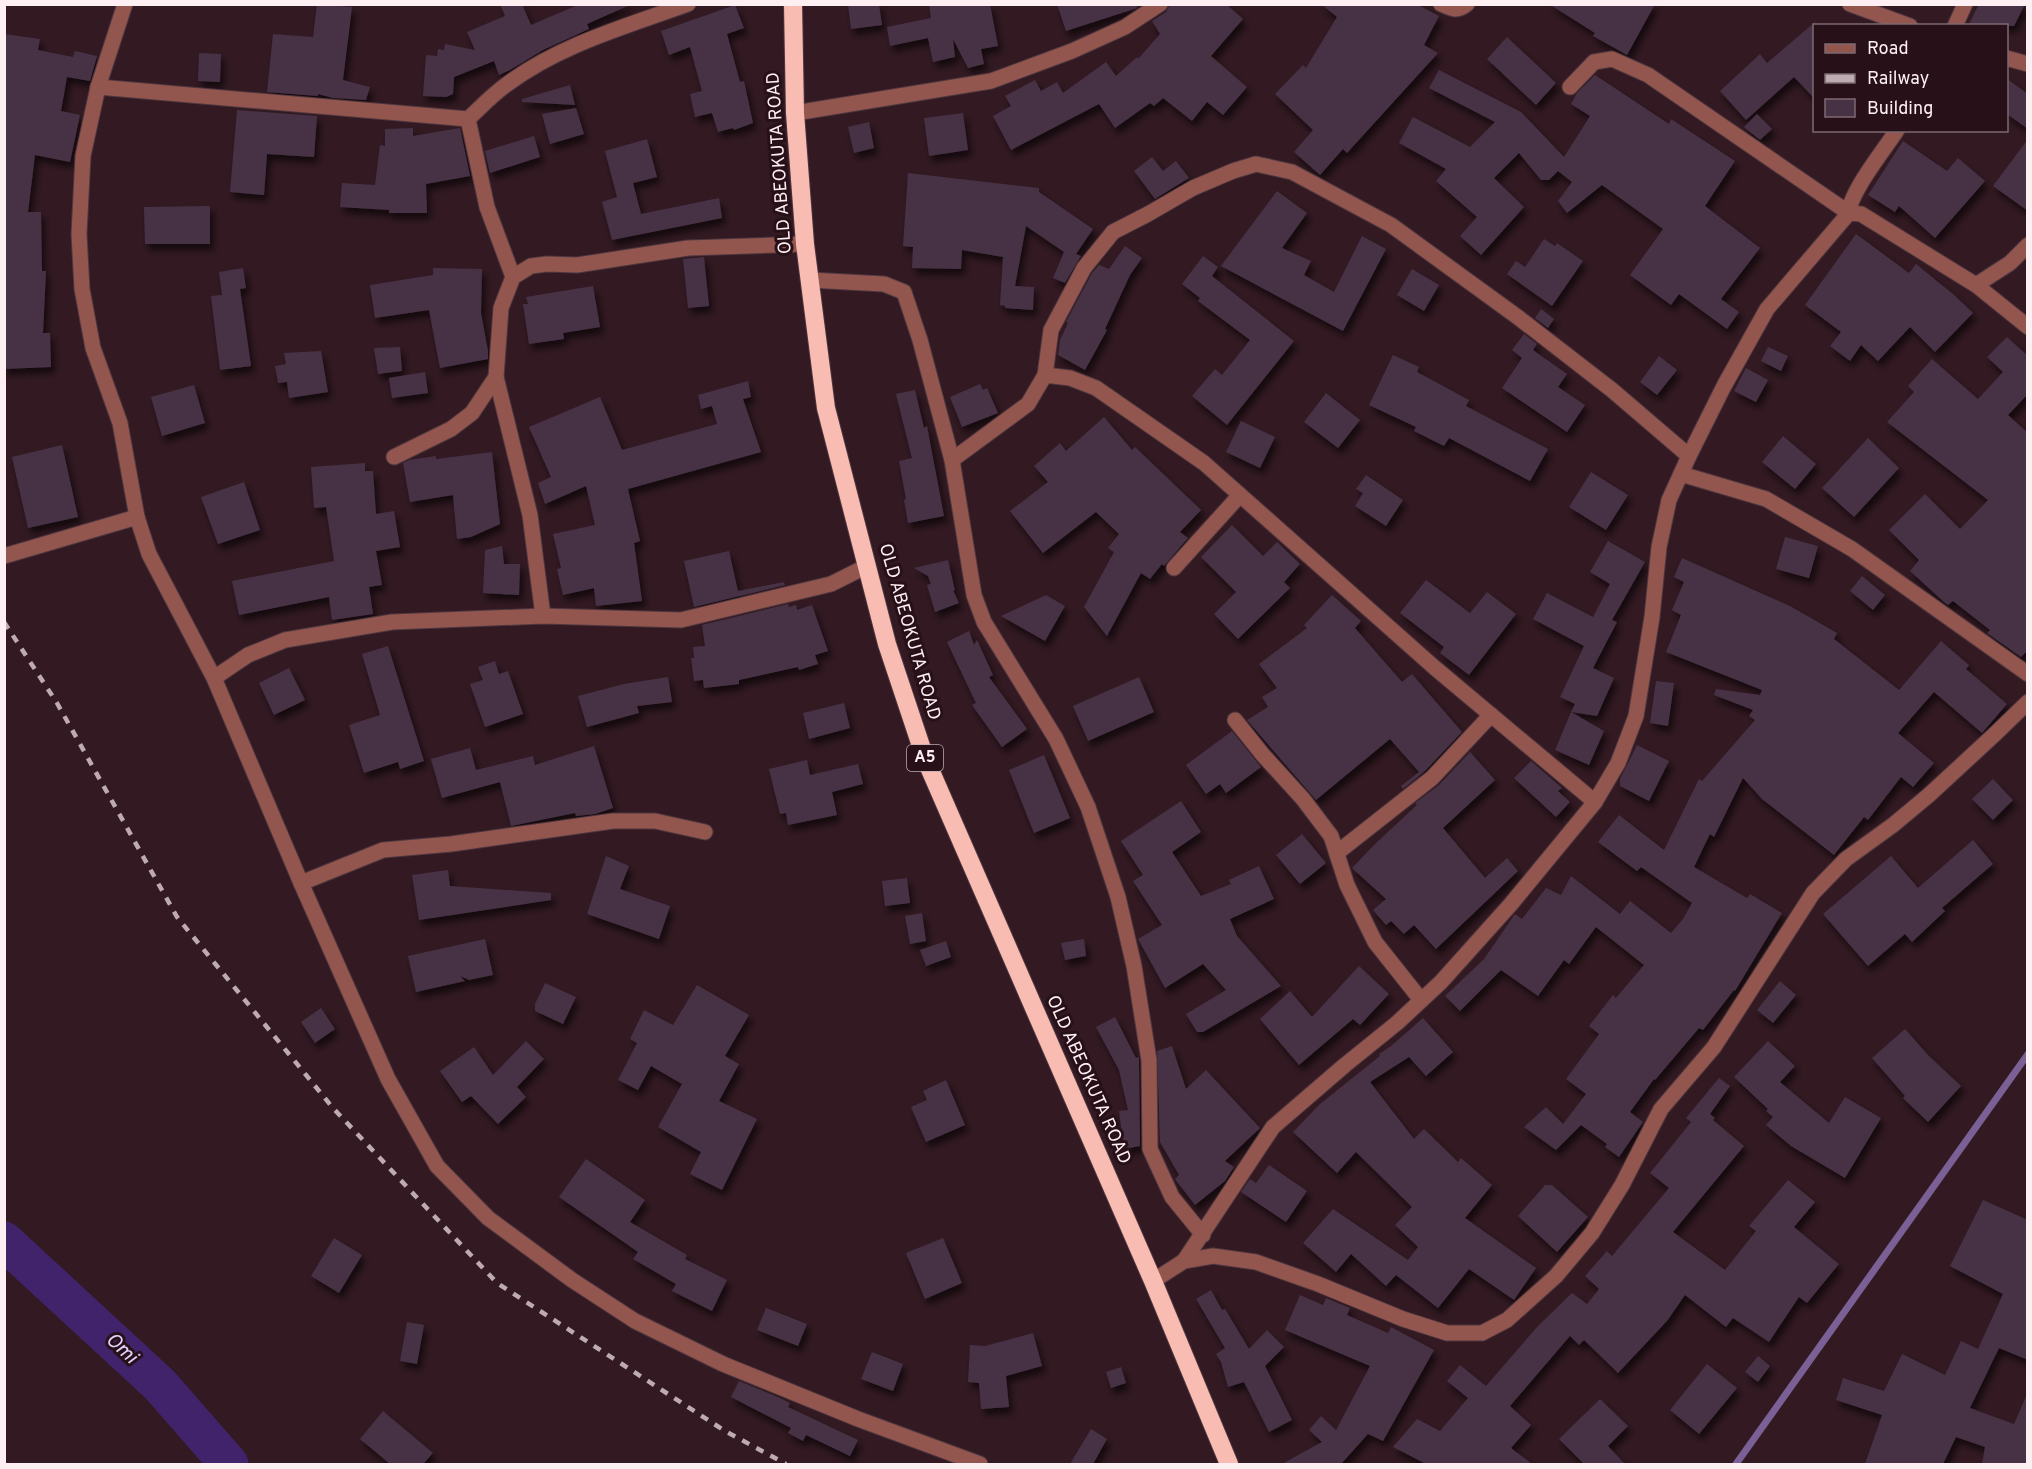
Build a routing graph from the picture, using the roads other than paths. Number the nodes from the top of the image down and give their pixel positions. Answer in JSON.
{"nodes":[{"id":1,"x":125,"y":4,"type":"edge"},
{"id":2,"x":688,"y":4,"type":"edge"},
{"id":3,"x":793,"y":4,"type":"edge"},
{"id":4,"x":1160,"y":4,"type":"edge"},
{"id":5,"x":1441,"y":4,"type":"edge"},
{"id":6,"x":1467,"y":4,"type":"edge"},
{"id":7,"x":1850,"y":4,"type":"edge"},
{"id":8,"x":1965,"y":4,"type":"edge"},
{"id":9,"x":1905,"y":24,"type":"edge"},
{"id":10,"x":1956,"y":24,"type":"edge"},
{"id":11,"x":2008,"y":58,"type":"edge"},
{"id":12,"x":2028,"y":64,"type":"edge"},
{"id":13,"x":98,"y":87,"type":"junction"},
{"id":14,"x":1570,"y":87,"type":"dead end"},
{"id":15,"x":795,"y":113,"type":"junction"},
{"id":16,"x":468,"y":119,"type":"junction"},
{"id":17,"x":1896,"y":132,"type":"edge"},
{"id":18,"x":1849,"y":213,"type":"junction"},
{"id":19,"x":805,"y":244,"type":"junction"},
{"id":20,"x":2028,"y":245,"type":"edge"},
{"id":21,"x":513,"y":277,"type":"junction"},
{"id":22,"x":810,"y":280,"type":"junction"},
{"id":23,"x":1976,"y":285,"type":"junction"},
{"id":24,"x":2028,"y":327,"type":"edge"},
{"id":25,"x":1045,"y":375,"type":"junction"},
{"id":26,"x":496,"y":377,"type":"junction"},
{"id":27,"x":1689,"y":456,"type":"junction"},
{"id":28,"x":394,"y":457,"type":"dead end"},
{"id":29,"x":952,"y":460,"type":"junction"},
{"id":30,"x":1681,"y":474,"type":"junction"},
{"id":31,"x":1240,"y":495,"type":"junction"},
{"id":32,"x":137,"y":517,"type":"junction"},
{"id":33,"x":4,"y":556,"type":"edge"},
{"id":34,"x":867,"y":566,"type":"junction"},
{"id":35,"x":1174,"y":568,"type":"dead end"},
{"id":36,"x":543,"y":616,"type":"junction"},
{"id":37,"x":2028,"y":674,"type":"edge"},
{"id":38,"x":214,"y":678,"type":"junction"},
{"id":39,"x":2028,"y":702,"type":"edge"},
{"id":40,"x":1491,"y":715,"type":"junction"},
{"id":41,"x":1235,"y":720,"type":"dead end"},
{"id":42,"x":1595,"y":802,"type":"junction"},
{"id":43,"x":705,"y":832,"type":"dead end"},
{"id":44,"x":1338,"y":852,"type":"junction"},
{"id":45,"x":301,"y":883,"type":"junction"},
{"id":46,"x":1421,"y":1000,"type":"junction"},
{"id":47,"x":1203,"y":1235,"type":"junction"},
{"id":48,"x":1184,"y":1261,"type":"junction"},
{"id":49,"x":1153,"y":1281,"type":"junction"},
{"id":50,"x":980,"y":1464,"type":"edge"},
{"id":51,"x":1229,"y":1464,"type":"edge"}],
"edges":[{"from":1,"to":13,"type":"street"},
{"from":2,"to":16,"type":"street"},
{"from":3,"to":15,"type":"highway","name":"OLD ABEOKUTA ROAD","number":"A5"},
{"from":4,"to":15,"type":"street"},
{"from":5,"to":6,"type":"street"},
{"from":7,"to":9,"type":"street"},
{"from":8,"to":10,"type":"street"},
{"from":11,"to":12,"type":"street"},
{"from":13,"to":16,"type":"street"},
{"from":13,"to":32,"type":"street"},
{"from":14,"to":18,"type":"street"},
{"from":15,"to":19,"type":"highway","name":"OLD ABEOKUTA ROAD","number":"A5"},
{"from":16,"to":21,"type":"street"},
{"from":17,"to":18,"type":"street"},
{"from":18,"to":23,"type":"street"},
{"from":18,"to":27,"type":"street"},
{"from":19,"to":21,"type":"street"},
{"from":19,"to":22,"type":"highway","name":"OLD ABEOKUTA ROAD","number":"A5"},
{"from":20,"to":23,"type":"street"},
{"from":21,"to":26,"type":"street"},
{"from":22,"to":29,"type":"street"},
{"from":22,"to":34,"type":"highway","name":"OLD ABEOKUTA ROAD","number":"A5"},
{"from":23,"to":24,"type":"street"},
{"from":25,"to":27,"type":"street"},
{"from":25,"to":29,"type":"street"},
{"from":25,"to":31,"type":"street"},
{"from":26,"to":28,"type":"street"},
{"from":26,"to":36,"type":"street"},
{"from":27,"to":30,"type":"street"},
{"from":29,"to":47,"type":"street"},
{"from":30,"to":37,"type":"street"},
{"from":30,"to":42,"type":"street"},
{"from":31,"to":35,"type":"street"},
{"from":31,"to":40,"type":"street"},
{"from":32,"to":33,"type":"street"},
{"from":32,"to":38,"type":"street"},
{"from":34,"to":36,"type":"street"},
{"from":34,"to":49,"type":"highway","name":"OLD ABEOKUTA ROAD","number":"A5"},
{"from":36,"to":38,"type":"street"},
{"from":38,"to":45,"type":"street"},
{"from":39,"to":48,"type":"street"},
{"from":40,"to":42,"type":"street"},
{"from":40,"to":44,"type":"street"},
{"from":41,"to":44,"type":"street"},
{"from":42,"to":46,"type":"street"},
{"from":43,"to":45,"type":"street"},
{"from":44,"to":46,"type":"street"},
{"from":45,"to":50,"type":"street"},
{"from":46,"to":47,"type":"street"},
{"from":47,"to":48,"type":"street"},
{"from":48,"to":49,"type":"street"},
{"from":49,"to":51,"type":"highway","name":"OLD ABEOKUTA ROAD","number":"A5"}]}
